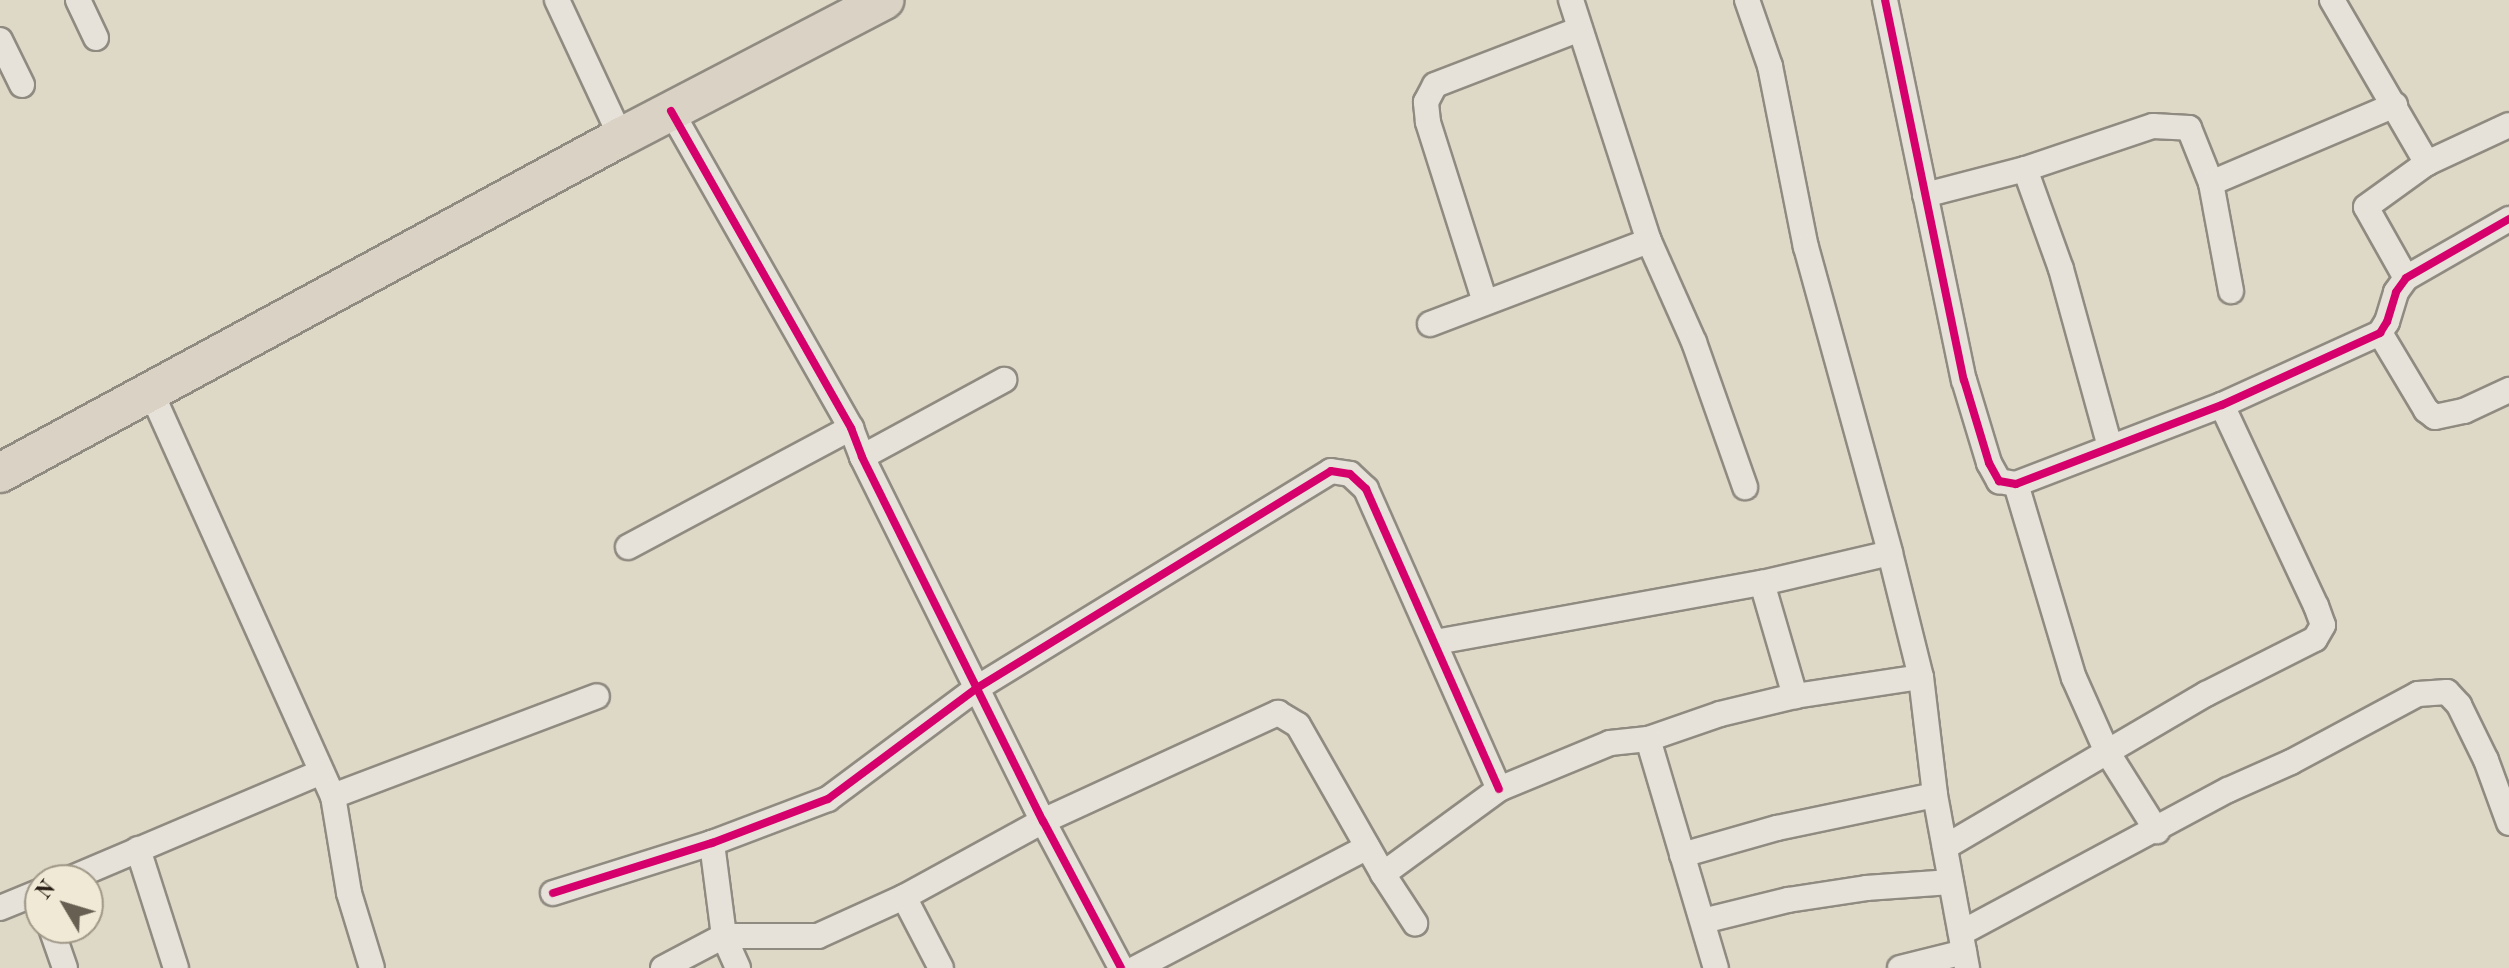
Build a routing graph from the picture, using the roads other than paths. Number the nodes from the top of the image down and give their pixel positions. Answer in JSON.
{"nodes":[{"id":1,"x":78,"y":0,"type":"edge"},
{"id":2,"x":557,"y":0,"type":"edge"},
{"id":3,"x":884,"y":0,"type":"edge"},
{"id":4,"x":1571,"y":0,"type":"edge"},
{"id":5,"x":1747,"y":0,"type":"edge"},
{"id":6,"x":1885,"y":0,"type":"edge"},
{"id":7,"x":2332,"y":0,"type":"edge"},
{"id":8,"x":1580,"y":29,"type":"junction"},
{"id":9,"x":96,"y":38,"type":"dead end"},
{"id":10,"x":0,"y":40,"type":"edge"},
{"id":11,"x":22,"y":85,"type":"dead end"},
{"id":12,"x":2395,"y":105,"type":"junction"},
{"id":13,"x":671,"y":111,"type":"junction"},
{"id":14,"x":2509,"y":125,"type":"edge"},
{"id":15,"x":621,"y":137,"type":"junction"},
{"id":16,"x":2427,"y":163,"type":"junction"},
{"id":17,"x":2025,"y":169,"type":"junction"},
{"id":18,"x":2211,"y":183,"type":"junction"},
{"id":19,"x":1925,"y":195,"type":"junction"},
{"id":20,"x":2509,"y":219,"type":"edge"},
{"id":21,"x":1649,"y":241,"type":"junction"},
{"id":22,"x":2406,"y":278,"type":"junction"},
{"id":23,"x":2231,"y":291,"type":"dead end"},
{"id":24,"x":1485,"y":302,"type":"junction"},
{"id":25,"x":1430,"y":324,"type":"dead end"},
{"id":26,"x":2380,"y":333,"type":"junction"},
{"id":27,"x":1004,"y":380,"type":"dead end"},
{"id":28,"x":2509,"y":390,"type":"edge"},
{"id":29,"x":152,"y":394,"type":"junction"},
{"id":30,"x":2222,"y":405,"type":"junction"},
{"id":31,"x":851,"y":428,"type":"junction"},
{"id":32,"x":2110,"y":447,"type":"junction"},
{"id":33,"x":862,"y":457,"type":"junction"},
{"id":34,"x":0,"y":473,"type":"edge"},
{"id":35,"x":2016,"y":484,"type":"junction"},
{"id":36,"x":1745,"y":487,"type":"dead end"},
{"id":37,"x":628,"y":547,"type":"dead end"},
{"id":38,"x":1890,"y":553,"type":"junction"},
{"id":39,"x":1762,"y":583,"type":"junction"},
{"id":40,"x":1436,"y":642,"type":"junction"},
{"id":41,"x":1921,"y":677,"type":"junction"},
{"id":42,"x":977,"y":688,"type":"junction"},
{"id":43,"x":597,"y":696,"type":"dead end"},
{"id":44,"x":1795,"y":696,"type":"junction"},
{"id":45,"x":1648,"y":739,"type":"junction"},
{"id":46,"x":2106,"y":750,"type":"junction"},
{"id":47,"x":321,"y":772,"type":"junction"},
{"id":48,"x":1499,"y":789,"type":"junction"},
{"id":49,"x":1935,"y":795,"type":"junction"},
{"id":50,"x":333,"y":796,"type":"junction"},
{"id":51,"x":1043,"y":821,"type":"junction"},
{"id":52,"x":2509,"y":823,"type":"edge"},
{"id":53,"x":2157,"y":831,"type":"junction"},
{"id":54,"x":712,"y":843,"type":"junction"},
{"id":55,"x":1367,"y":847,"type":"junction"},
{"id":56,"x":1945,"y":847,"type":"junction"},
{"id":57,"x":138,"y":849,"type":"junction"},
{"id":58,"x":1682,"y":855,"type":"junction"},
{"id":59,"x":104,"y":864,"type":"edge"},
{"id":60,"x":1383,"y":874,"type":"junction"},
{"id":61,"x":1951,"y":882,"type":"junction"},
{"id":62,"x":553,"y":893,"type":"dead end"},
{"id":63,"x":904,"y":897,"type":"junction"},
{"id":64,"x":24,"y":899,"type":"edge"},
{"id":65,"x":0,"y":908,"type":"edge"},
{"id":66,"x":1703,"y":921,"type":"junction"},
{"id":67,"x":1415,"y":923,"type":"dead end"},
{"id":68,"x":724,"y":936,"type":"junction"},
{"id":69,"x":57,"y":944,"type":"edge"},
{"id":70,"x":1964,"y":951,"type":"edge"},
{"id":71,"x":65,"y":968,"type":"edge"},
{"id":72,"x":176,"y":968,"type":"edge"},
{"id":73,"x":372,"y":968,"type":"edge"},
{"id":74,"x":663,"y":968,"type":"edge"},
{"id":75,"x":738,"y":968,"type":"edge"},
{"id":76,"x":941,"y":968,"type":"edge"},
{"id":77,"x":1121,"y":968,"type":"edge"},
{"id":78,"x":1136,"y":968,"type":"edge"},
{"id":79,"x":1716,"y":968,"type":"edge"},
{"id":80,"x":1900,"y":968,"type":"edge"}],
"edges":[{"from":1,"to":9,"type":"street"},
{"from":2,"to":15,"type":"street"},
{"from":3,"to":13,"type":"main road"},
{"from":4,"to":8,"type":"street"},
{"from":5,"to":38,"type":"street"},
{"from":6,"to":19,"type":"street"},
{"from":7,"to":12,"type":"street"},
{"from":8,"to":21,"type":"street"},
{"from":8,"to":24,"type":"street"},
{"from":10,"to":11,"type":"street"},
{"from":12,"to":16,"type":"street"},
{"from":12,"to":18,"type":"street"},
{"from":13,"to":15,"type":"main road"},
{"from":13,"to":31,"type":"street"},
{"from":14,"to":16,"type":"street"},
{"from":15,"to":29,"type":"main road"},
{"from":16,"to":22,"type":"street"},
{"from":17,"to":18,"type":"street"},
{"from":17,"to":19,"type":"street"},
{"from":17,"to":32,"type":"street"},
{"from":18,"to":23,"type":"street"},
{"from":19,"to":35,"type":"street"},
{"from":20,"to":22,"type":"street"},
{"from":21,"to":24,"type":"street"},
{"from":21,"to":36,"type":"street"},
{"from":22,"to":26,"type":"street"},
{"from":24,"to":25,"type":"street"},
{"from":26,"to":28,"type":"street"},
{"from":26,"to":30,"type":"street"},
{"from":27,"to":33,"type":"street"},
{"from":29,"to":34,"type":"main road"},
{"from":29,"to":47,"type":"street"},
{"from":30,"to":32,"type":"street"},
{"from":30,"to":46,"type":"street"},
{"from":31,"to":33,"type":"street"},
{"from":31,"to":37,"type":"street"},
{"from":32,"to":35,"type":"street"},
{"from":33,"to":42,"type":"street"},
{"from":35,"to":46,"type":"street"},
{"from":38,"to":39,"type":"street"},
{"from":38,"to":41,"type":"street"},
{"from":39,"to":40,"type":"street"},
{"from":39,"to":44,"type":"street"},
{"from":40,"to":42,"type":"street"},
{"from":40,"to":48,"type":"street"},
{"from":41,"to":44,"type":"street"},
{"from":41,"to":49,"type":"street"},
{"from":42,"to":51,"type":"street"},
{"from":42,"to":54,"type":"street"},
{"from":43,"to":50,"type":"street"},
{"from":44,"to":45,"type":"street"},
{"from":45,"to":48,"type":"street"},
{"from":45,"to":58,"type":"street"},
{"from":46,"to":53,"type":"street"},
{"from":46,"to":56,"type":"street"},
{"from":47,"to":50,"type":"street"},
{"from":47,"to":57,"type":"street"},
{"from":48,"to":60,"type":"street"},
{"from":49,"to":56,"type":"street"},
{"from":49,"to":58,"type":"street"},
{"from":50,"to":73,"type":"street"},
{"from":51,"to":55,"type":"street"},
{"from":51,"to":63,"type":"street"},
{"from":51,"to":77,"type":"street"},
{"from":52,"to":53,"type":"street"},
{"from":53,"to":70,"type":"street"},
{"from":54,"to":62,"type":"street"},
{"from":54,"to":68,"type":"street"},
{"from":55,"to":60,"type":"street"},
{"from":55,"to":78,"type":"street"},
{"from":56,"to":61,"type":"street"},
{"from":57,"to":59,"type":"street"},
{"from":57,"to":72,"type":"street"},
{"from":58,"to":66,"type":"street"},
{"from":60,"to":67,"type":"street"},
{"from":61,"to":66,"type":"street"},
{"from":61,"to":70,"type":"street"},
{"from":63,"to":68,"type":"street"},
{"from":63,"to":76,"type":"street"},
{"from":64,"to":65,"type":"street"},
{"from":66,"to":79,"type":"street"},
{"from":68,"to":74,"type":"street"},
{"from":68,"to":75,"type":"street"},
{"from":69,"to":71,"type":"street"},
{"from":70,"to":80,"type":"street"}]}
